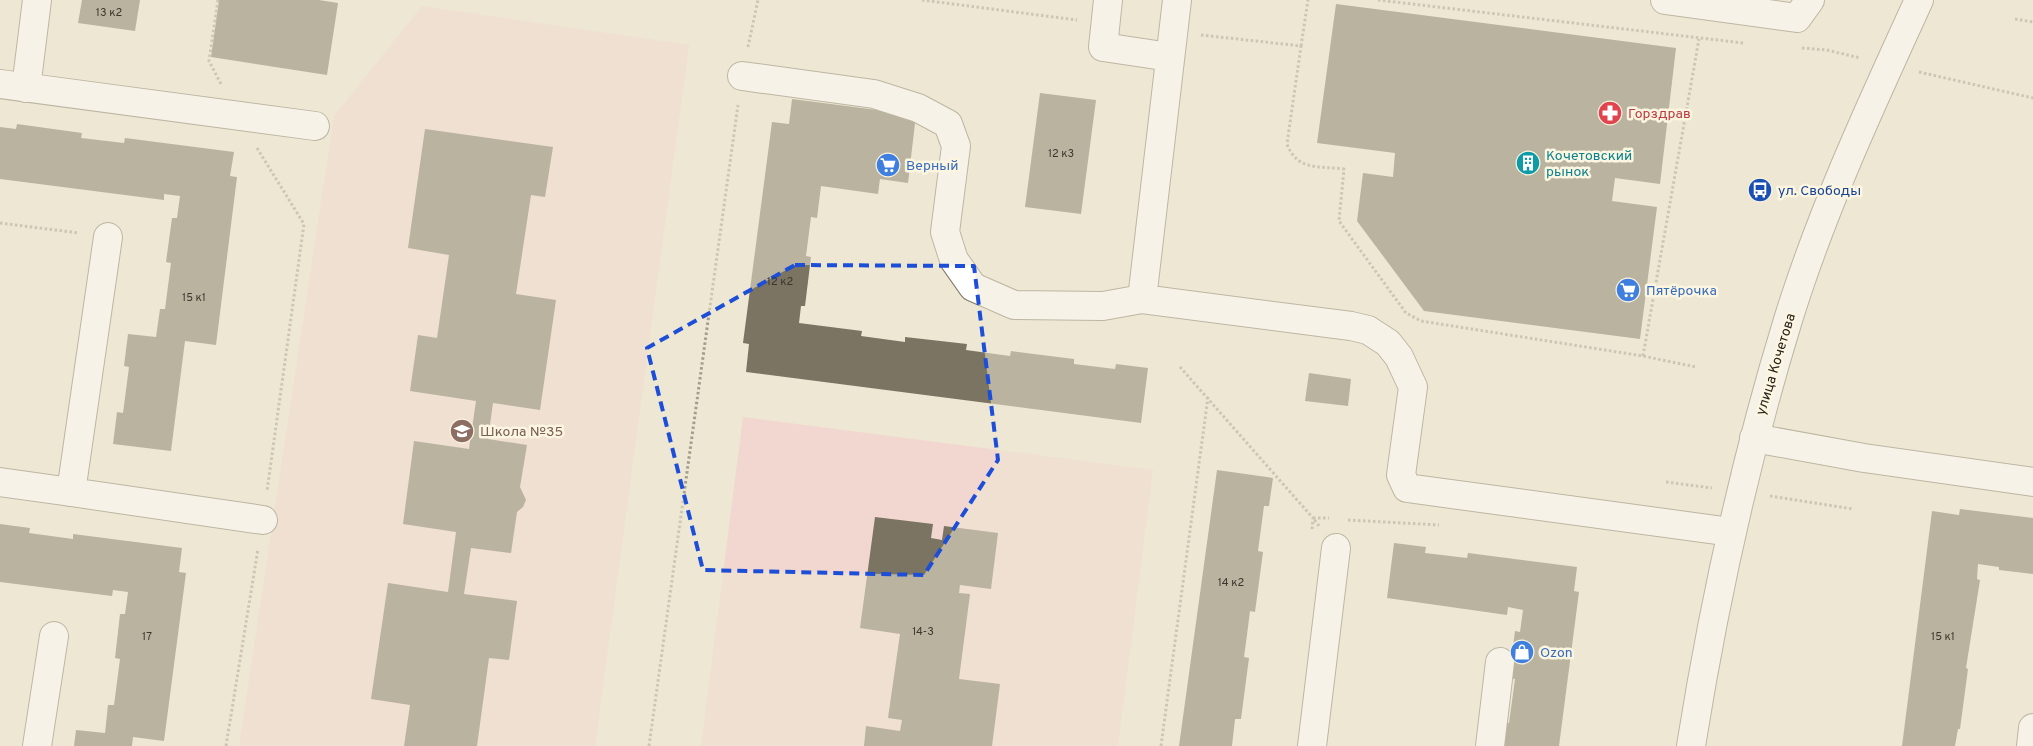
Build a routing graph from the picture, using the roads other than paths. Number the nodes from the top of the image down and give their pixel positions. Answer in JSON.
{"nodes":[{"id":1,"x":37,"y":0,"type":"edge"},
{"id":2,"x":1177,"y":0,"type":"edge"},
{"id":3,"x":1665,"y":0,"type":"edge"},
{"id":4,"x":1810,"y":0,"type":"edge"},
{"id":5,"x":1913,"y":2,"type":"edge"},
{"id":6,"x":1106,"y":12,"type":"edge"},
{"id":7,"x":1172,"y":44,"type":"junction"},
{"id":8,"x":742,"y":76,"type":"road end"},
{"id":9,"x":13,"y":86,"type":"edge"},
{"id":10,"x":315,"y":126,"type":"dead end"},
{"id":11,"x":108,"y":237,"type":"road end"},
{"id":12,"x":1142,"y":298,"type":"junction"},
{"id":13,"x":1754,"y":438,"type":"junction"},
{"id":14,"x":0,"y":482,"type":"edge"},
{"id":15,"x":2033,"y":482,"type":"edge"},
{"id":16,"x":71,"y":492,"type":"junction"},
{"id":17,"x":263,"y":520,"type":"road end"},
{"id":18,"x":1731,"y":532,"type":"junction"},
{"id":19,"x":1336,"y":548,"type":"dead end"},
{"id":20,"x":54,"y":636,"type":"dead end"},
{"id":21,"x":1500,"y":662,"type":"dead end"},
{"id":22,"x":2033,"y":728,"type":"edge"},
{"id":23,"x":37,"y":746,"type":"edge"},
{"id":24,"x":1312,"y":746,"type":"edge"},
{"id":25,"x":1490,"y":746,"type":"edge"},
{"id":26,"x":1692,"y":746,"type":"edge"},
{"id":27,"x":2031,"y":746,"type":"edge"}],
"edges":[{"from":1,"to":9,"type":"main road"},
{"from":2,"to":7,"type":"main road"},
{"from":3,"to":4,"type":"main road"},
{"from":5,"to":13,"type":"main road","name":"улица Кочетова"},
{"from":6,"to":7,"type":"main road"},
{"from":7,"to":12,"type":"main road"},
{"from":8,"to":12,"type":"main road"},
{"from":9,"to":10,"type":"main road"},
{"from":11,"to":16,"type":"main road"},
{"from":12,"to":18,"type":"main road"},
{"from":13,"to":15,"type":"main road"},
{"from":13,"to":18,"type":"main road","name":"улица Кочетова"},
{"from":14,"to":16,"type":"main road"},
{"from":16,"to":17,"type":"main road"},
{"from":18,"to":26,"type":"main road","name":"улица Кочетова"},
{"from":19,"to":24,"type":"main road"},
{"from":20,"to":23,"type":"main road"},
{"from":21,"to":25,"type":"main road"},
{"from":22,"to":27,"type":"main road"}]}
